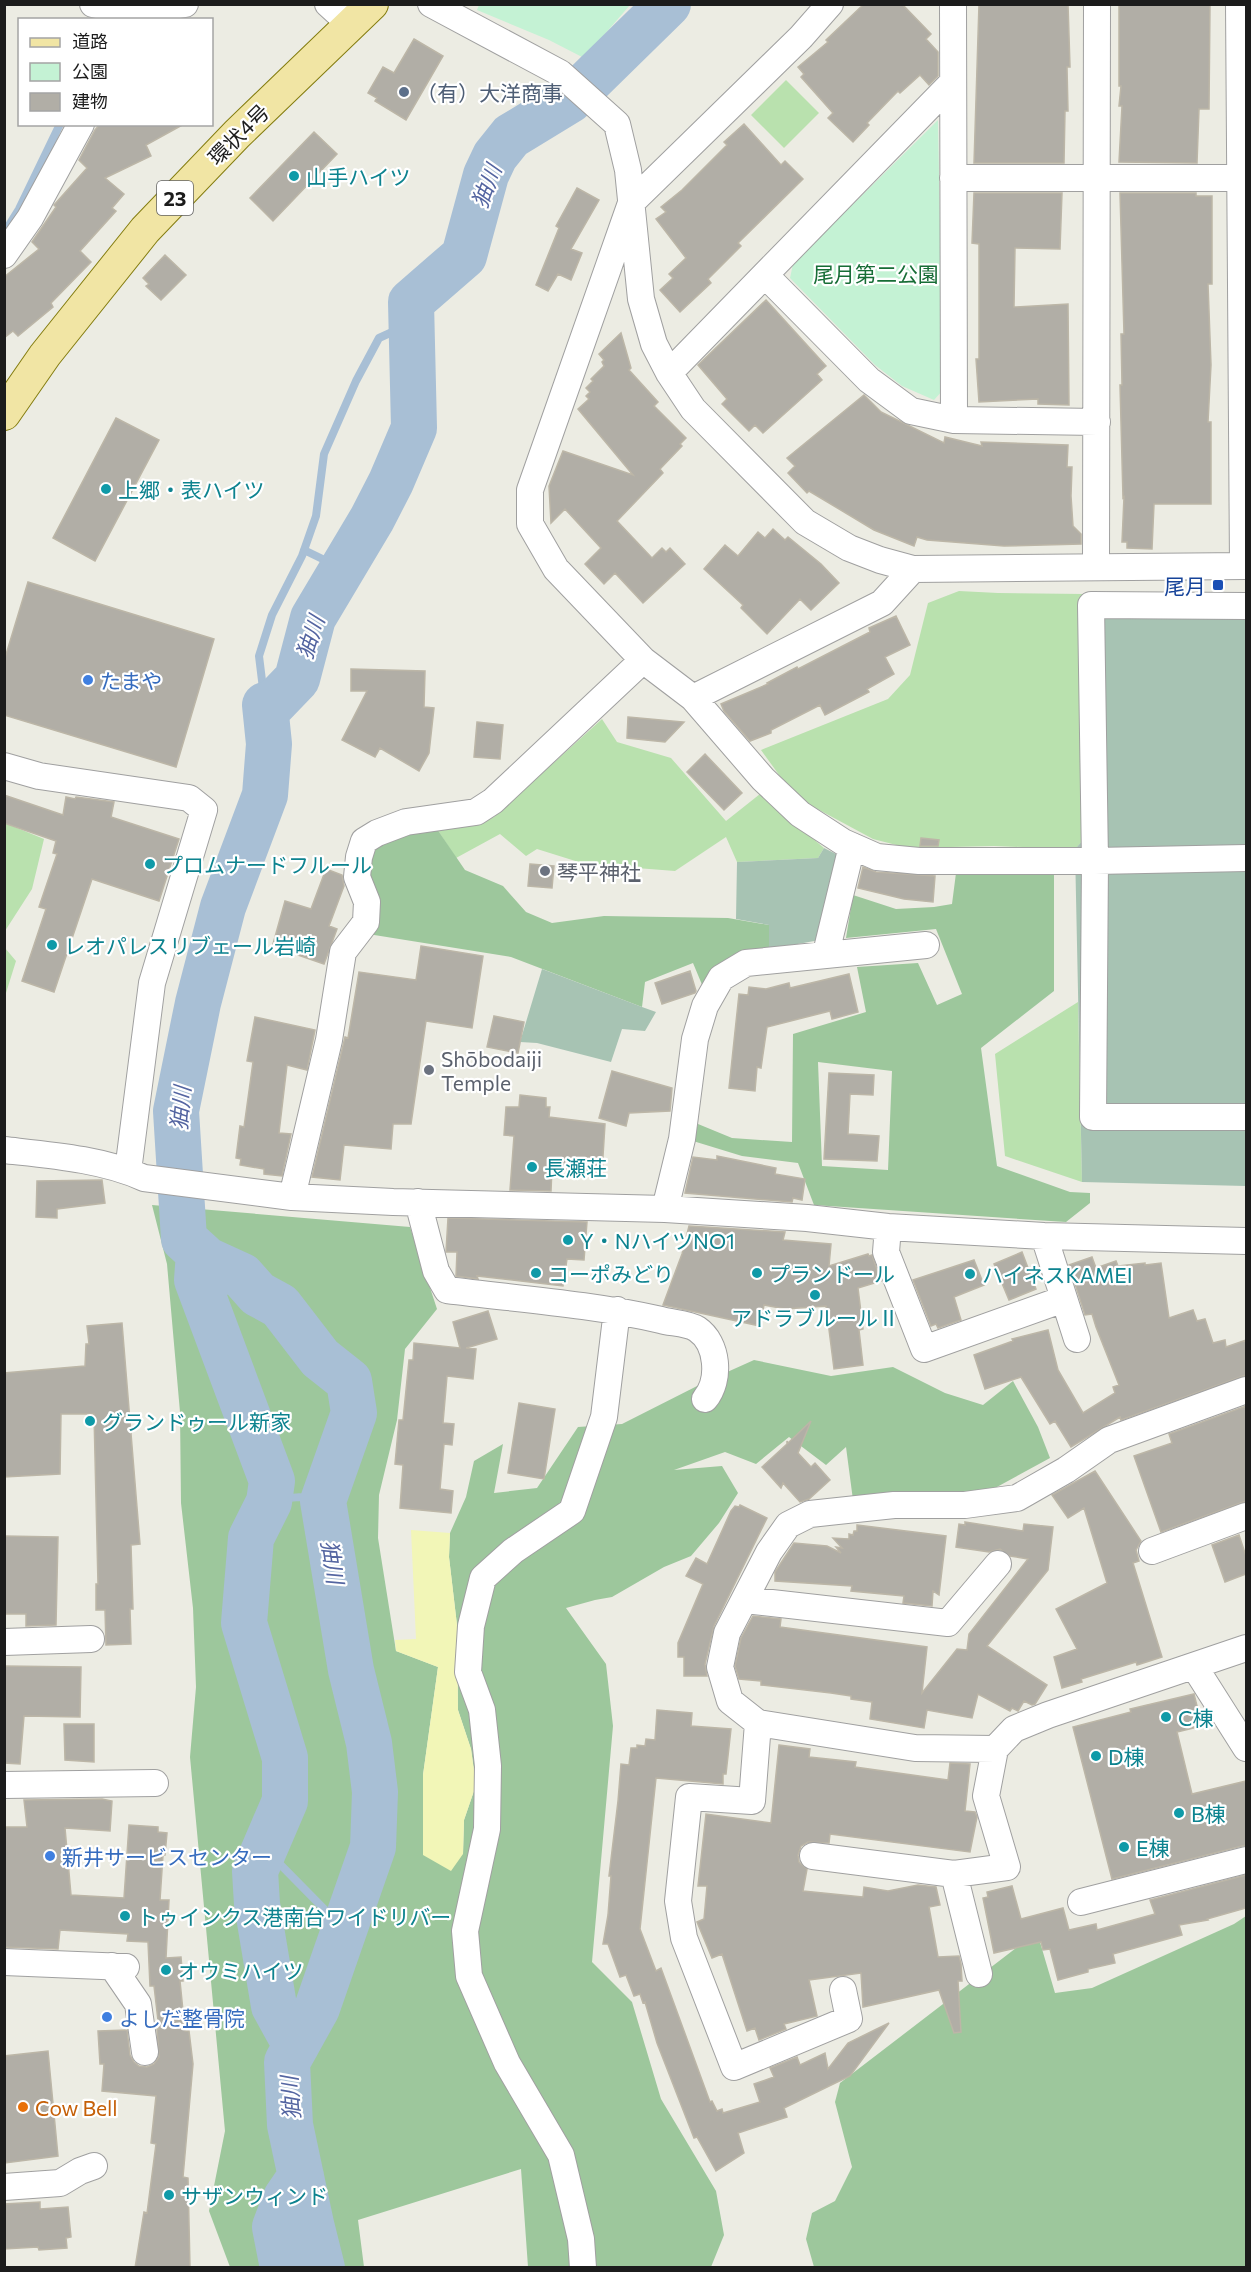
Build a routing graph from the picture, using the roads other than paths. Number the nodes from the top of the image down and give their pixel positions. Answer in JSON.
{"nodes":[{"id":1,"x":93,"y":4,"type":"edge"},
{"id":2,"x":185,"y":4,"type":"edge"},
{"id":3,"x":431,"y":4,"type":"edge"},
{"id":4,"x":830,"y":4,"type":"edge"},
{"id":5,"x":953,"y":4,"type":"edge"},
{"id":6,"x":1097,"y":4,"type":"edge"},
{"id":7,"x":1239,"y":4,"type":"edge"},
{"id":8,"x":350,"y":11,"type":"edge"},
{"id":9,"x":134,"y":12,"type":"edge"},
{"id":10,"x":952,"y":83,"type":"junction"},
{"id":11,"x":80,"y":126,"type":"edge"},
{"id":12,"x":953,"y":178,"type":"junction"},
{"id":13,"x":1096,"y":178,"type":"junction"},
{"id":14,"x":1243,"y":178,"type":"edge"},
{"id":15,"x":631,"y":202,"type":"junction"},
{"id":16,"x":4,"y":255,"type":"edge"},
{"id":17,"x":765,"y":275,"type":"junction"},
{"id":18,"x":669,"y":373,"type":"junction"},
{"id":19,"x":4,"y":414,"type":"edge"},
{"id":20,"x":954,"y":420,"type":"junction"},
{"id":21,"x":1096,"y":422,"type":"junction"},
{"id":22,"x":1245,"y":566,"type":"edge"},
{"id":23,"x":1096,"y":567,"type":"junction"},
{"id":24,"x":913,"y":568,"type":"junction"},
{"id":25,"x":1246,"y":606,"type":"edge"},
{"id":26,"x":643,"y":660,"type":"junction"},
{"id":27,"x":693,"y":698,"type":"junction"},
{"id":28,"x":4,"y":766,"type":"edge"},
{"id":29,"x":852,"y":846,"type":"junction"},
{"id":30,"x":1246,"y":858,"type":"edge"},
{"id":31,"x":1095,"y":861,"type":"junction"},
{"id":32,"x":926,"y":945,"type":"dead end"},
{"id":33,"x":826,"y":953,"type":"junction"},
{"id":34,"x":1246,"y":1117,"type":"edge"},
{"id":35,"x":4,"y":1150,"type":"edge"},
{"id":36,"x":136,"y":1174,"type":"junction"},
{"id":37,"x":292,"y":1197,"type":"junction"},
{"id":38,"x":418,"y":1202,"type":"junction"},
{"id":39,"x":665,"y":1209,"type":"junction"},
{"id":40,"x":888,"y":1227,"type":"junction"},
{"id":41,"x":1044,"y":1236,"type":"junction"},
{"id":42,"x":1246,"y":1241,"type":"edge"},
{"id":43,"x":1064,"y":1299,"type":"junction"},
{"id":44,"x":616,"y":1310,"type":"junction"},
{"id":45,"x":1077,"y":1339,"type":"dead end"},
{"id":46,"x":1246,"y":1390,"type":"edge"},
{"id":47,"x":705,"y":1399,"type":"dead end"},
{"id":48,"x":1246,"y":1516,"type":"edge"},
{"id":49,"x":1152,"y":1551,"type":"dead end"},
{"id":50,"x":998,"y":1564,"type":"dead end"},
{"id":51,"x":745,"y":1600,"type":"junction"},
{"id":52,"x":91,"y":1639,"type":"dead end"},
{"id":53,"x":4,"y":1642,"type":"edge"},
{"id":54,"x":1246,"y":1648,"type":"edge"},
{"id":55,"x":1194,"y":1666,"type":"junction"},
{"id":56,"x":758,"y":1723,"type":"junction"},
{"id":57,"x":1246,"y":1748,"type":"edge"},
{"id":58,"x":995,"y":1749,"type":"junction"},
{"id":59,"x":155,"y":1783,"type":"dead end"},
{"id":60,"x":4,"y":1785,"type":"edge"},
{"id":61,"x":813,"y":1856,"type":"dead end"},
{"id":62,"x":1246,"y":1860,"type":"edge"},
{"id":63,"x":954,"y":1874,"type":"junction"},
{"id":64,"x":1081,"y":1902,"type":"dead end"},
{"id":65,"x":4,"y":1962,"type":"edge"},
{"id":66,"x":979,"y":1974,"type":"dead end"},
{"id":67,"x":843,"y":1990,"type":"dead end"},
{"id":68,"x":145,"y":2052,"type":"dead end"},
{"id":69,"x":94,"y":2166,"type":"dead end"},
{"id":70,"x":4,"y":2187,"type":"edge"},
{"id":71,"x":583,"y":2268,"type":"edge"}],
"edges":[{"from":1,"to":9,"type":"street"},
{"from":2,"to":9,"type":"street"},
{"from":3,"to":15,"type":"street"},
{"from":4,"to":15,"type":"street"},
{"from":5,"to":10,"type":"street"},
{"from":6,"to":13,"type":"street"},
{"from":7,"to":14,"type":"street"},
{"from":8,"to":19,"type":"main road","name":"環状4号","number":"23"},
{"from":10,"to":12,"type":"street"},
{"from":10,"to":17,"type":"street"},
{"from":11,"to":16,"type":"street"},
{"from":12,"to":13,"type":"street"},
{"from":12,"to":20,"type":"street"},
{"from":13,"to":14,"type":"street"},
{"from":13,"to":21,"type":"street"},
{"from":14,"to":22,"type":"street"},
{"from":15,"to":18,"type":"street"},
{"from":15,"to":26,"type":"street"},
{"from":17,"to":18,"type":"street"},
{"from":17,"to":20,"type":"street"},
{"from":18,"to":24,"type":"street"},
{"from":20,"to":21,"type":"street"},
{"from":21,"to":23,"type":"street"},
{"from":22,"to":23,"type":"street"},
{"from":23,"to":24,"type":"street"},
{"from":24,"to":27,"type":"street"},
{"from":25,"to":31,"type":"street"},
{"from":26,"to":27,"type":"street"},
{"from":26,"to":37,"type":"street"},
{"from":27,"to":29,"type":"street"},
{"from":28,"to":36,"type":"street"},
{"from":29,"to":31,"type":"street"},
{"from":29,"to":33,"type":"street"},
{"from":30,"to":31,"type":"street"},
{"from":31,"to":34,"type":"street"},
{"from":32,"to":33,"type":"street"},
{"from":33,"to":39,"type":"street"},
{"from":35,"to":36,"type":"street"},
{"from":36,"to":37,"type":"street"},
{"from":37,"to":38,"type":"street"},
{"from":38,"to":39,"type":"street"},
{"from":38,"to":44,"type":"street"},
{"from":39,"to":40,"type":"street"},
{"from":40,"to":41,"type":"street"},
{"from":40,"to":43,"type":"street"},
{"from":41,"to":42,"type":"street"},
{"from":41,"to":43,"type":"street"},
{"from":43,"to":45,"type":"street"},
{"from":44,"to":47,"type":"street"},
{"from":44,"to":71,"type":"street"},
{"from":46,"to":51,"type":"street"},
{"from":48,"to":49,"type":"street"},
{"from":50,"to":51,"type":"street"},
{"from":51,"to":56,"type":"street"},
{"from":52,"to":53,"type":"street"},
{"from":54,"to":55,"type":"street"},
{"from":55,"to":57,"type":"street"},
{"from":55,"to":58,"type":"street"},
{"from":56,"to":58,"type":"street"},
{"from":56,"to":67,"type":"street"},
{"from":58,"to":63,"type":"street"},
{"from":59,"to":60,"type":"street"},
{"from":61,"to":63,"type":"street"},
{"from":62,"to":64,"type":"street"},
{"from":63,"to":66,"type":"street"},
{"from":65,"to":68,"type":"street"},
{"from":69,"to":70,"type":"street"}]}
